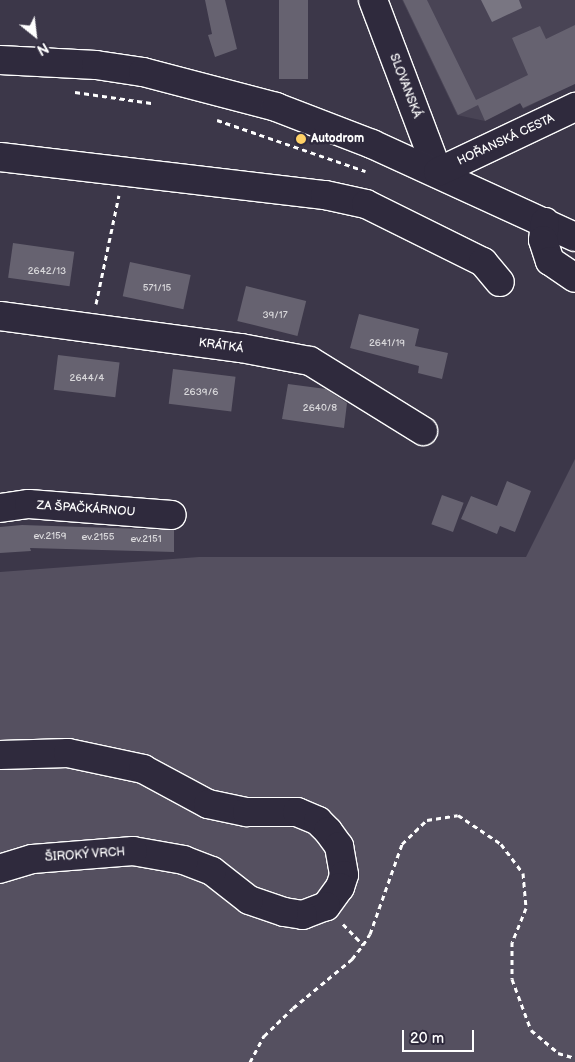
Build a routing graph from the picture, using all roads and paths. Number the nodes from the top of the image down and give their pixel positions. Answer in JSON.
{"nodes":[{"id":1,"x":373,"y":0,"type":"edge"},
{"id":2,"x":0,"y":60,"type":"edge"},
{"id":3,"x":73,"y":92,"type":"dead end"},
{"id":4,"x":160,"y":105,"type":"dead end"},
{"id":5,"x":575,"y":107,"type":"edge"},
{"id":6,"x":215,"y":120,"type":"dead end"},
{"id":7,"x":0,"y":157,"type":"edge"},
{"id":8,"x":123,"y":172,"type":"junction"},
{"id":9,"x":438,"y":172,"type":"junction"},
{"id":10,"x":371,"y":173,"type":"dead end"},
{"id":11,"x":545,"y":222,"type":"junction"},
{"id":12,"x":575,"y":237,"type":"edge"},
{"id":13,"x":575,"y":278,"type":"edge"},
{"id":14,"x":500,"y":282,"type":"dead end"},
{"id":15,"x":0,"y":316,"type":"edge"},
{"id":16,"x":91,"y":328,"type":"junction"},
{"id":17,"x":423,"y":431,"type":"dead end"},
{"id":18,"x":0,"y":508,"type":"edge"},
{"id":19,"x":172,"y":515,"type":"dead end"},
{"id":20,"x":0,"y":755,"type":"edge"},
{"id":21,"x":0,"y":869,"type":"edge"},
{"id":22,"x":575,"y":1058,"type":"edge"},
{"id":23,"x":250,"y":1062,"type":"edge"}],
"edges":[{"from":1,"to":9,"type":"street","name":"SLOVANSKÁ"},
{"from":2,"to":9,"type":"street"},
{"from":3,"to":4,"type":"path"},
{"from":5,"to":9,"type":"street","name":"HOŘANSKÁ CESTA"},
{"from":6,"to":10,"type":"path"},
{"from":7,"to":8,"type":"street"},
{"from":8,"to":14,"type":"street"},
{"from":8,"to":16,"type":"path"},
{"from":9,"to":11,"type":"street"},
{"from":11,"to":12,"type":"street"},
{"from":11,"to":13,"type":"street"},
{"from":15,"to":16,"type":"street","name":"KRÁTKÁ"},
{"from":16,"to":17,"type":"street","name":"KRÁTKÁ"},
{"from":18,"to":19,"type":"street","name":"ZA ŠPAČKÁRNOU"},
{"from":20,"to":21,"type":"street","name":"ŠIROKÝ VRCH"},
{"from":22,"to":23,"type":"path"}]}
